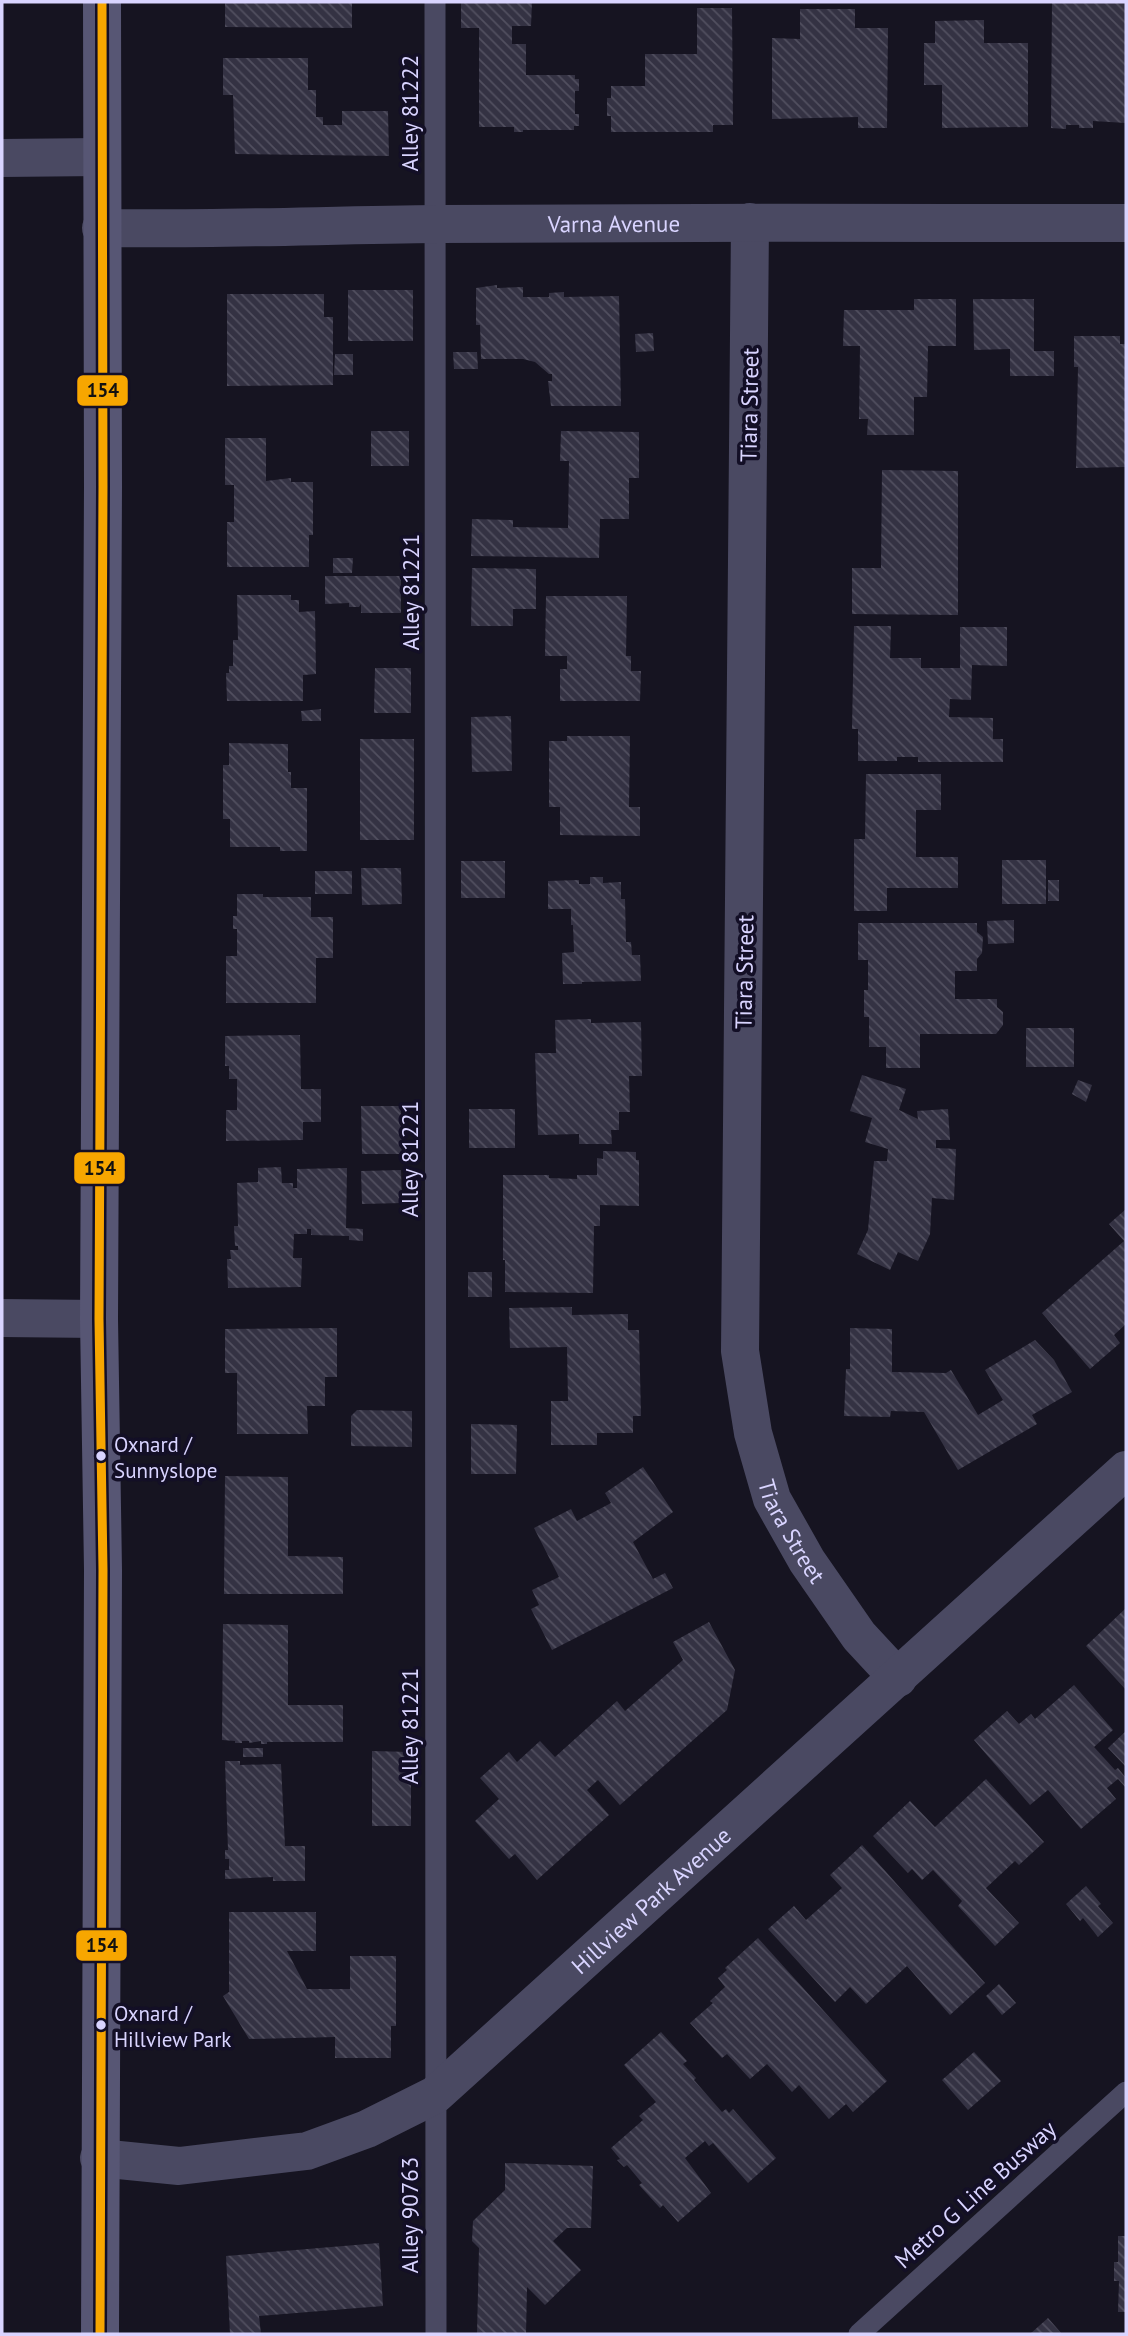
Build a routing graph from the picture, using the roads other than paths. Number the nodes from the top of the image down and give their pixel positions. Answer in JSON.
{"nodes":[{"id":1,"x":102,"y":2,"type":"edge"},
{"id":2,"x":435,"y":2,"type":"edge"},
{"id":3,"x":100,"y":157,"type":"junction"},
{"id":4,"x":2,"y":158,"type":"edge"},
{"id":5,"x":750,"y":222,"type":"junction"},
{"id":6,"x":1126,"y":223,"type":"edge"},
{"id":7,"x":436,"y":224,"type":"junction"},
{"id":8,"x":101,"y":228,"type":"junction"},
{"id":9,"x":2,"y":1318,"type":"edge"},
{"id":10,"x":99,"y":1319,"type":"junction"},
{"id":11,"x":1126,"y":1470,"type":"edge"},
{"id":12,"x":898,"y":1678,"type":"junction"},
{"id":13,"x":1126,"y":2092,"type":"edge"},
{"id":14,"x":435,"y":2095,"type":"junction"},
{"id":15,"x":99,"y":2158,"type":"junction"},
{"id":16,"x":100,"y":2334,"type":"edge"},
{"id":17,"x":436,"y":2334,"type":"edge"},
{"id":18,"x":859,"y":2334,"type":"edge"}],
"edges":[{"from":1,"to":3,"type":"main road"},
{"from":2,"to":7,"type":"lane","name":"Alley 81222"},
{"from":3,"to":4,"type":"street"},
{"from":3,"to":8,"type":"main road"},
{"from":5,"to":6,"type":"street","name":"Varna Avenue"},
{"from":5,"to":7,"type":"street","name":"Varna Avenue"},
{"from":5,"to":12,"type":"street","name":"Tiara Street"},
{"from":7,"to":8,"type":"street","name":"Varna Avenue"},
{"from":7,"to":14,"type":"lane","name":"Alley 81221"},
{"from":8,"to":10,"type":"main road"},
{"from":9,"to":10,"type":"street"},
{"from":10,"to":15,"type":"main road"},
{"from":11,"to":12,"type":"street","name":"Hillview Park Avenue"},
{"from":12,"to":14,"type":"street","name":"Hillview Park Avenue"},
{"from":13,"to":18,"type":"lane","name":"Metro G Line Busway"},
{"from":14,"to":15,"type":"street","name":"Hillview Park Avenue"},
{"from":14,"to":17,"type":"lane","name":"Alley 90763"},
{"from":15,"to":16,"type":"main road"}]}
